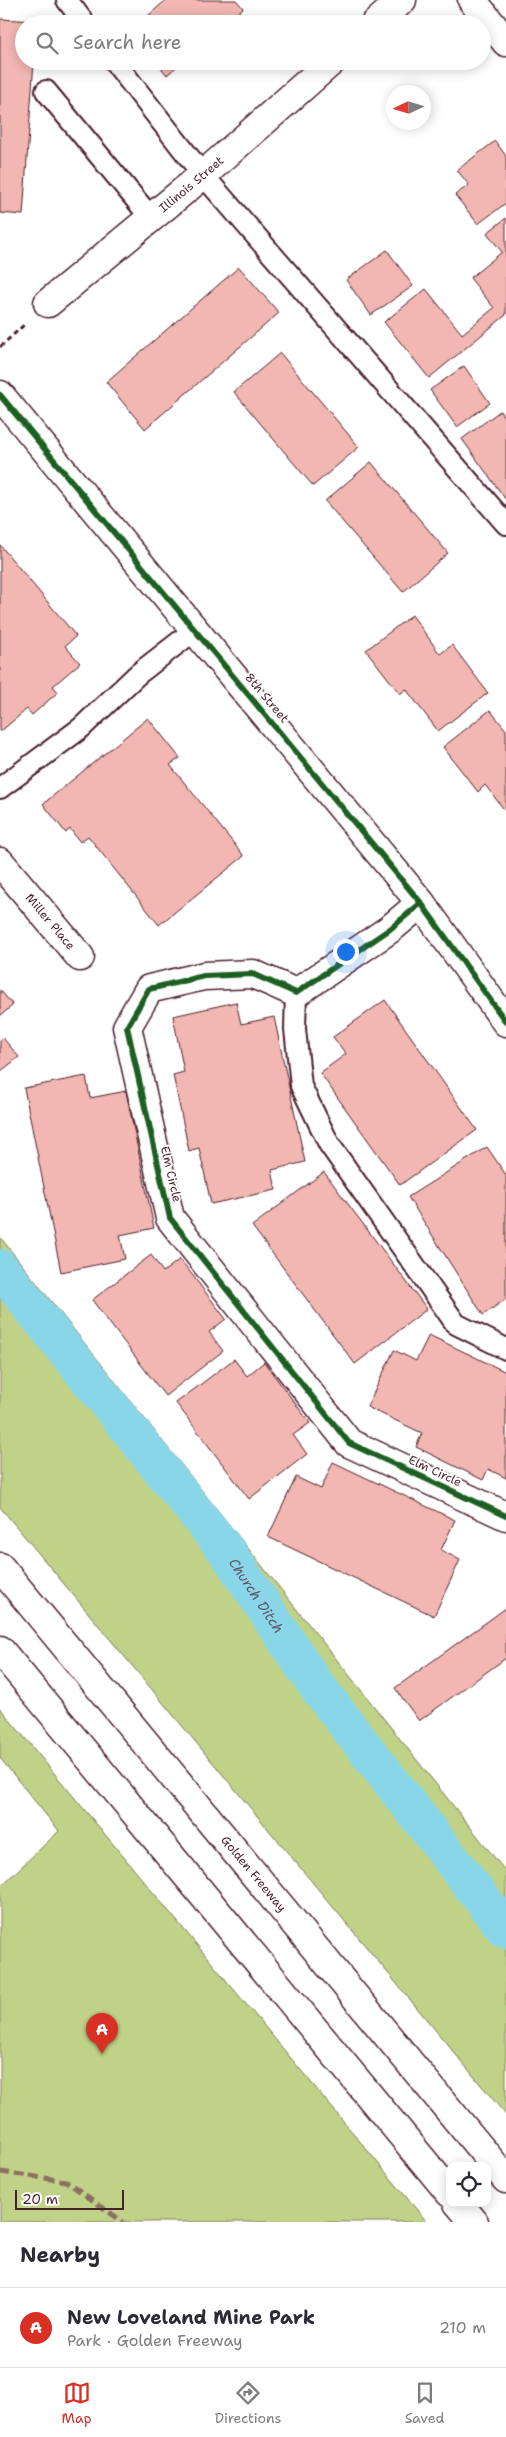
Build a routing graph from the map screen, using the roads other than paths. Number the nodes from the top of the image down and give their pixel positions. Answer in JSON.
{"nodes":[{"id":1,"x":67,"y":0,"type":"edge"},
{"id":2,"x":402,"y":0,"type":"edge"},
{"id":3,"x":472,"y":0,"type":"edge"},
{"id":4,"x":78,"y":15,"type":"edge"},
{"id":5,"x":385,"y":15,"type":"edge"},
{"id":6,"x":484,"y":15,"type":"edge"},
{"id":7,"x":491,"y":23,"type":"edge"},
{"id":8,"x":506,"y":42,"type":"edge"},
{"id":9,"x":121,"y":70,"type":"edge"},
{"id":10,"x":322,"y":70,"type":"edge"},
{"id":11,"x":46,"y":91,"type":"dead end"},
{"id":12,"x":203,"y":175,"type":"junction"},
{"id":13,"x":151,"y":218,"type":"junction"},
{"id":14,"x":48,"y":303,"type":"dead end"},
{"id":15,"x":0,"y":395,"type":"edge"},
{"id":16,"x":506,"y":524,"type":"edge"},
{"id":17,"x":196,"y":629,"type":"junction"},
{"id":18,"x":0,"y":788,"type":"edge"},
{"id":19,"x":0,"y":862,"type":"edge"},
{"id":20,"x":421,"y":904,"type":"junction"},
{"id":21,"x":80,"y":957,"type":"dead end"},
{"id":22,"x":296,"y":993,"type":"junction"},
{"id":23,"x":506,"y":1022,"type":"edge"},
{"id":24,"x":506,"y":1349,"type":"edge"},
{"id":25,"x":506,"y":1516,"type":"edge"},
{"id":26,"x":0,"y":1567,"type":"edge"},
{"id":27,"x":0,"y":1650,"type":"edge"},
{"id":28,"x":506,"y":2179,"type":"edge"},
{"id":29,"x":446,"y":2188,"type":"edge"},
{"id":30,"x":461,"y":2207,"type":"edge"},
{"id":31,"x":474,"y":2222,"type":"edge"}],
"edges":[{"from":1,"to":4,"type":"lane"},
{"from":2,"to":5,"type":"main road"},
{"from":3,"to":6,"type":"main road"},
{"from":7,"to":8,"type":"main road"},
{"from":9,"to":12,"type":"lane"},
{"from":10,"to":12,"type":"main road","name":"Illinois Street"},
{"from":11,"to":13,"type":"lane"},
{"from":12,"to":13,"type":"main road","name":"Illinois Street"},
{"from":12,"to":16,"type":"lane"},
{"from":13,"to":14,"type":"main road","name":"Illinois Street"},
{"from":15,"to":17,"type":"main road","name":"8th Street"},
{"from":17,"to":18,"type":"lane"},
{"from":17,"to":20,"type":"main road","name":"8th Street"},
{"from":19,"to":21,"type":"main road","name":"Miller Place"},
{"from":20,"to":22,"type":"main road"},
{"from":20,"to":23,"type":"main road","name":"8th Street"},
{"from":22,"to":24,"type":"lane"},
{"from":22,"to":25,"type":"main road","name":"Elm Circle"},
{"from":26,"to":28,"type":"main road","name":"Golden Freeway"},
{"from":27,"to":29,"type":"main road"},
{"from":30,"to":31,"type":"main road"}]}
